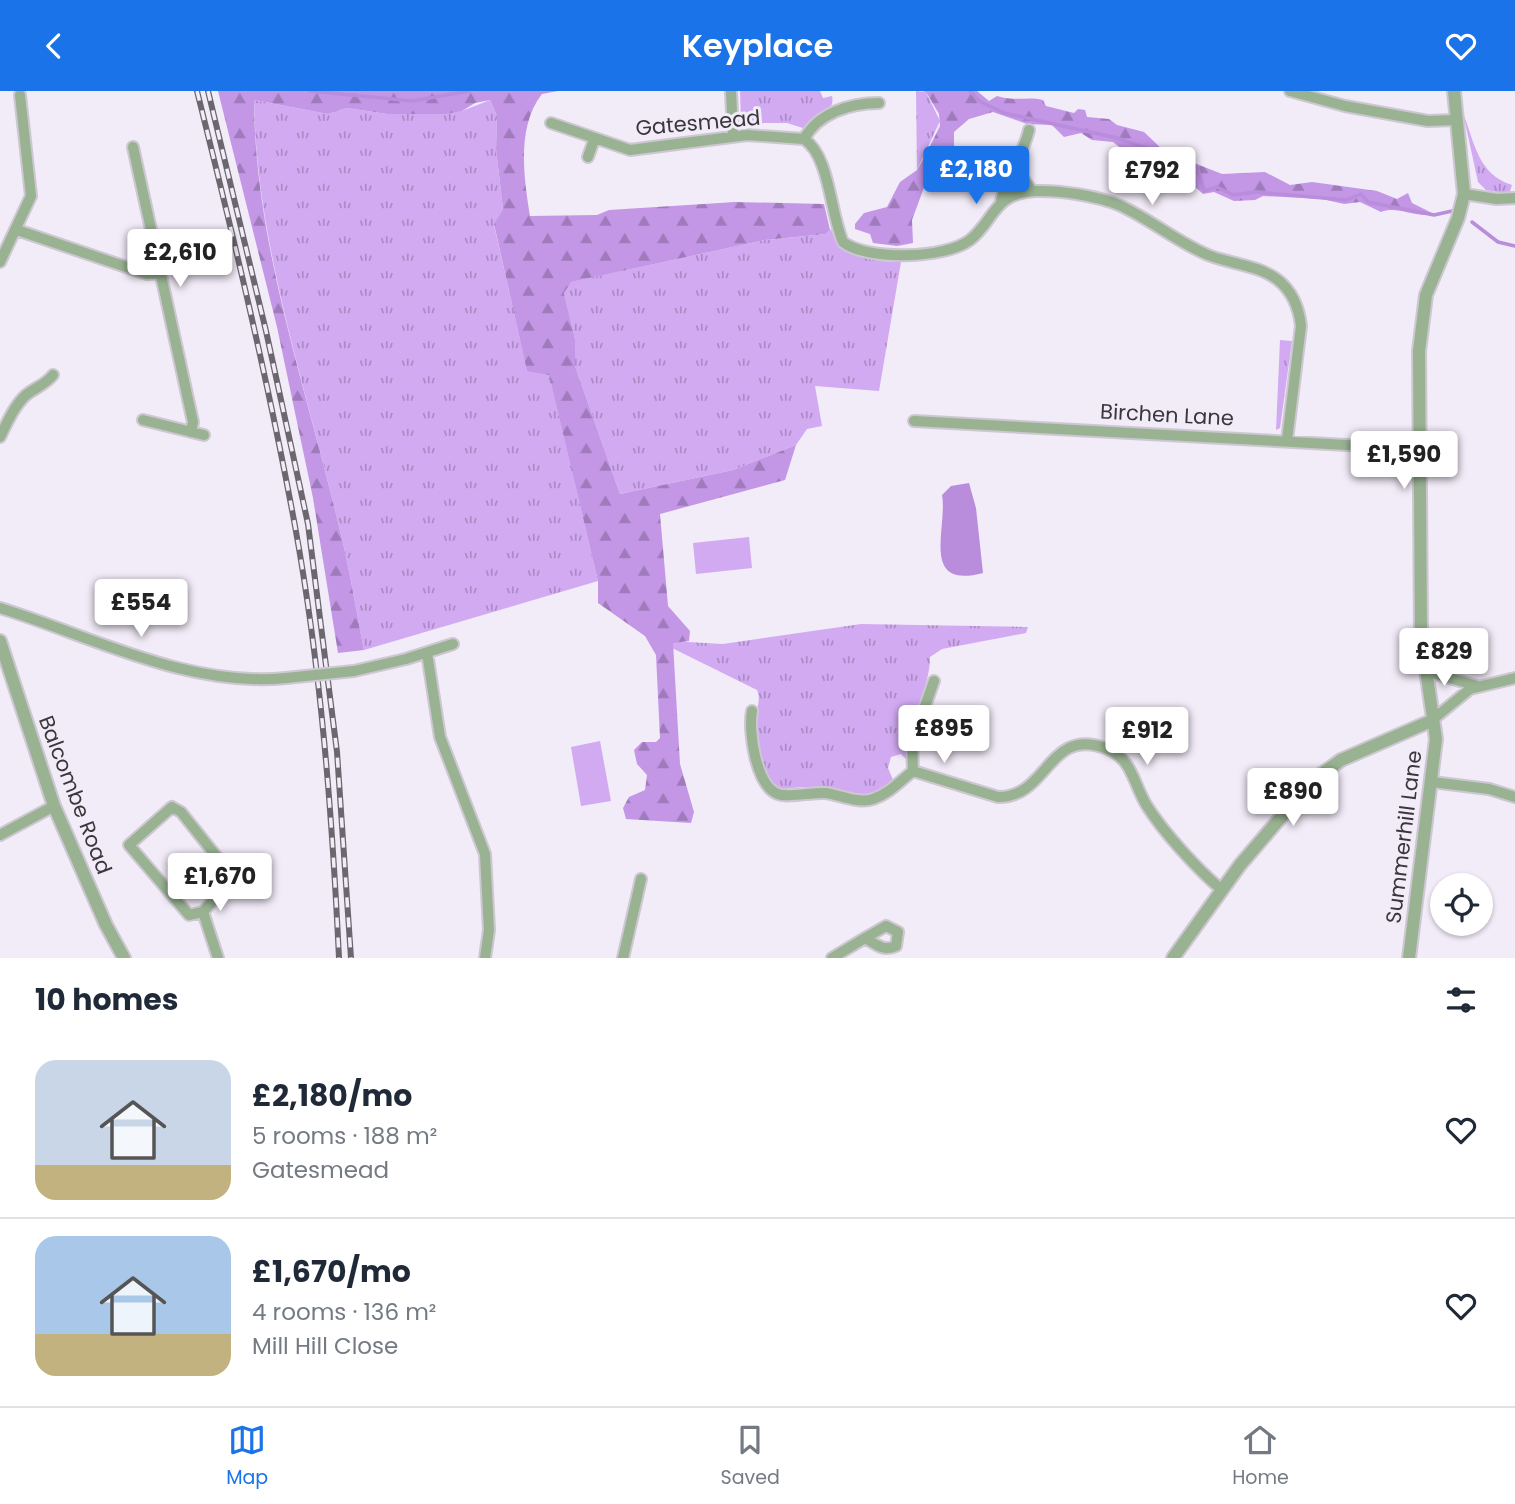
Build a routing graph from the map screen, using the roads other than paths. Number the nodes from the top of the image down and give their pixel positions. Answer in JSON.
{"nodes":[{"id":1,"x":731,"y":91,"type":"edge"},
{"id":2,"x":1290,"y":91,"type":"edge"},
{"id":3,"x":1454,"y":91,"type":"edge"},
{"id":4,"x":20,"y":95,"type":"dead end"},
{"id":5,"x":879,"y":103,"type":"dead end"},
{"id":6,"x":1455,"y":120,"type":"junction"},
{"id":7,"x":551,"y":123,"type":"dead end"},
{"id":8,"x":1029,"y":130,"type":"dead end"},
{"id":9,"x":733,"y":136,"type":"junction"},
{"id":10,"x":804,"y":139,"type":"junction"},
{"id":11,"x":594,"y":140,"type":"junction"},
{"id":12,"x":133,"y":147,"type":"dead end"},
{"id":13,"x":588,"y":157,"type":"dead end"},
{"id":14,"x":1016,"y":169,"type":"junction"},
{"id":15,"x":1032,"y":191,"type":"junction"},
{"id":16,"x":1464,"y":194,"type":"junction"},
{"id":17,"x":1515,"y":198,"type":"edge"},
{"id":18,"x":1001,"y":202,"type":"junction"},
{"id":19,"x":17,"y":230,"type":"junction"},
{"id":20,"x":0,"y":263,"type":"edge"},
{"id":21,"x":160,"y":273,"type":"junction"},
{"id":22,"x":53,"y":375,"type":"dead end"},
{"id":23,"x":143,"y":420,"type":"dead end"},
{"id":24,"x":914,"y":421,"type":"dead end"},
{"id":25,"x":191,"y":432,"type":"junction"},
{"id":26,"x":1,"y":435,"type":"edge"},
{"id":27,"x":204,"y":435,"type":"dead end"},
{"id":28,"x":1287,"y":440,"type":"junction"},
{"id":29,"x":1419,"y":449,"type":"junction"},
{"id":30,"x":0,"y":608,"type":"edge"},
{"id":31,"x":0,"y":641,"type":"edge"},
{"id":32,"x":453,"y":644,"type":"dead end"},
{"id":33,"x":428,"y":653,"type":"junction"},
{"id":34,"x":1425,"y":666,"type":"junction"},
{"id":35,"x":1515,"y":678,"type":"edge"},
{"id":36,"x":934,"y":681,"type":"dead end"},
{"id":37,"x":1478,"y":686,"type":"junction"},
{"id":38,"x":752,"y":711,"type":"dead end"},
{"id":39,"x":1431,"y":721,"type":"junction"},
{"id":40,"x":913,"y":771,"type":"junction"},
{"id":41,"x":1432,"y":782,"type":"junction"},
{"id":42,"x":1515,"y":797,"type":"edge"},
{"id":43,"x":54,"y":806,"type":"junction"},
{"id":44,"x":0,"y":835,"type":"edge"},
{"id":45,"x":641,"y":879,"type":"dead end"},
{"id":46,"x":1222,"y":890,"type":"junction"},
{"id":47,"x":203,"y":912,"type":"junction"},
{"id":48,"x":865,"y":938,"type":"dead end"},
{"id":49,"x":124,"y":958,"type":"edge"},
{"id":50,"x":218,"y":958,"type":"edge"},
{"id":51,"x":485,"y":958,"type":"edge"},
{"id":52,"x":622,"y":958,"type":"edge"},
{"id":53,"x":832,"y":958,"type":"edge"},
{"id":54,"x":1173,"y":958,"type":"edge"},
{"id":55,"x":1409,"y":958,"type":"edge"}],
"edges":[{"from":1,"to":9,"type":"street"},
{"from":2,"to":6,"type":"street"},
{"from":3,"to":6,"type":"street","name":"Summerhill Lane"},
{"from":4,"to":19,"type":"street"},
{"from":5,"to":10,"type":"street"},
{"from":6,"to":16,"type":"street","name":"Summerhill Lane"},
{"from":7,"to":11,"type":"street","name":"Gatesmead"},
{"from":8,"to":14,"type":"street"},
{"from":9,"to":10,"type":"street","name":"Gatesmead"},
{"from":9,"to":11,"type":"street","name":"Gatesmead"},
{"from":10,"to":18,"type":"street"},
{"from":11,"to":13,"type":"street"},
{"from":12,"to":21,"type":"street"},
{"from":14,"to":15,"type":"street"},
{"from":14,"to":18,"type":"street"},
{"from":15,"to":18,"type":"street"},
{"from":15,"to":28,"type":"street"},
{"from":16,"to":17,"type":"street"},
{"from":16,"to":29,"type":"street","name":"Summerhill Lane"},
{"from":19,"to":20,"type":"street"},
{"from":19,"to":21,"type":"street"},
{"from":21,"to":25,"type":"street"},
{"from":22,"to":26,"type":"street"},
{"from":23,"to":25,"type":"street"},
{"from":24,"to":28,"type":"street","name":"Birchen Lane"},
{"from":25,"to":27,"type":"street"},
{"from":28,"to":29,"type":"street","name":"Birchen Lane"},
{"from":29,"to":34,"type":"street","name":"Summerhill Lane"},
{"from":30,"to":33,"type":"street","bridge":true},
{"from":31,"to":43,"type":"street","name":"Balcombe Road"},
{"from":32,"to":33,"type":"street"},
{"from":33,"to":51,"type":"street"},
{"from":34,"to":37,"type":"street"},
{"from":34,"to":39,"type":"street","name":"Summerhill Lane"},
{"from":35,"to":37,"type":"street"},
{"from":36,"to":40,"type":"street"},
{"from":37,"to":39,"type":"street"},
{"from":38,"to":40,"type":"street"},
{"from":39,"to":41,"type":"street","name":"Summerhill Lane"},
{"from":39,"to":46,"type":"street"},
{"from":40,"to":46,"type":"street"},
{"from":41,"to":42,"type":"street"},
{"from":41,"to":55,"type":"street","name":"Summerhill Lane"},
{"from":43,"to":44,"type":"street"},
{"from":43,"to":49,"type":"street","name":"Balcombe Road"},
{"from":45,"to":52,"type":"street"},
{"from":46,"to":54,"type":"street"},
{"from":47,"to":47,"type":"street"},
{"from":47,"to":50,"type":"street"},
{"from":48,"to":53,"type":"street"}]}
